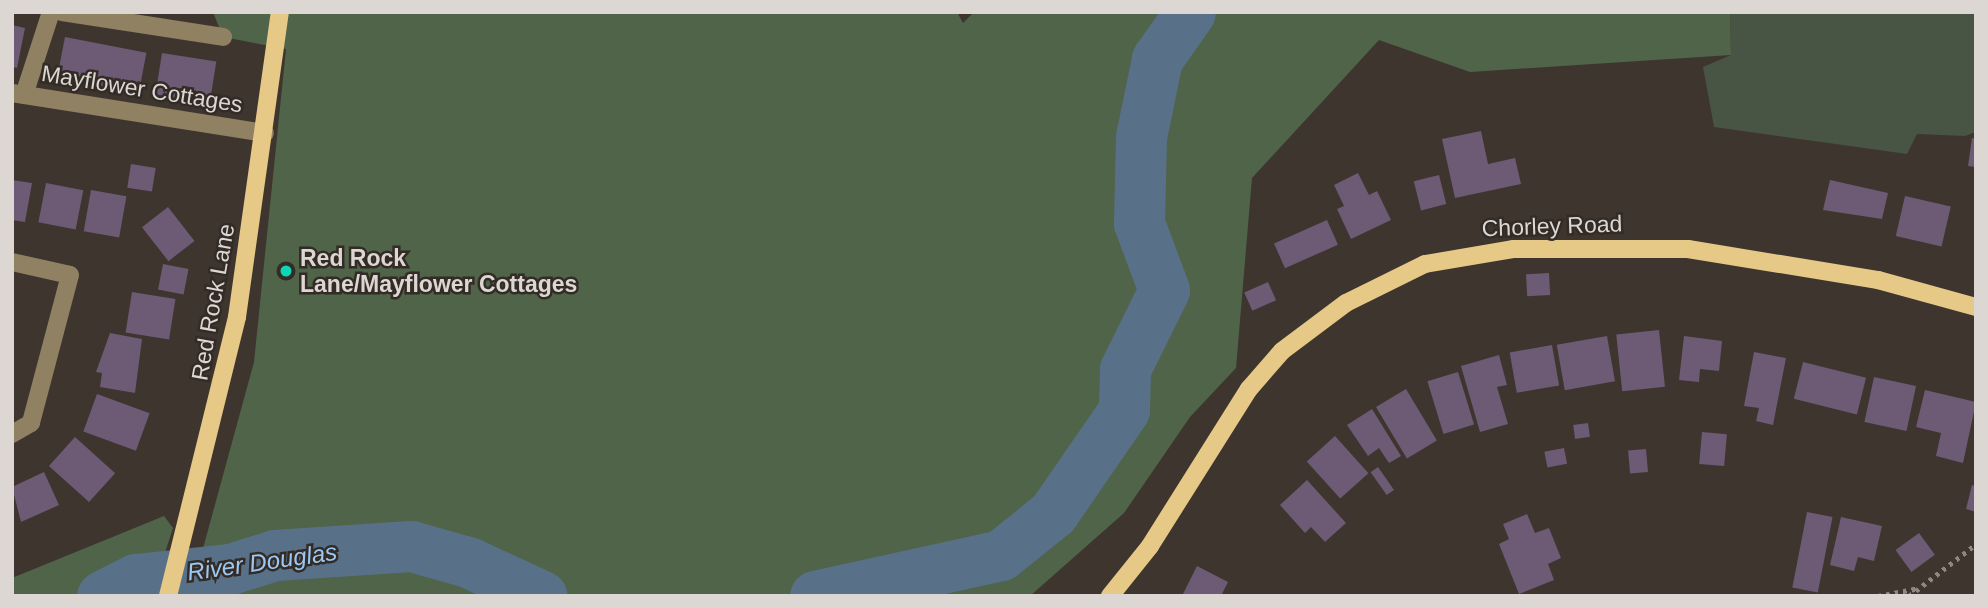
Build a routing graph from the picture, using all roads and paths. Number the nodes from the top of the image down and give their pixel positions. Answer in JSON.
{"nodes":[{"id":1,"x":51,"y":12,"type":"edge"},
{"id":2,"x":62,"y":12,"type":"edge"},
{"id":3,"x":279,"y":12,"type":"edge"},
{"id":4,"x":223,"y":37,"type":"dead end"},
{"id":5,"x":18,"y":94,"type":"edge"},
{"id":6,"x":265,"y":133,"type":"junction"},
{"id":7,"x":12,"y":262,"type":"edge"},
{"id":8,"x":1976,"y":307,"type":"edge"},
{"id":9,"x":12,"y":434,"type":"edge"},
{"id":10,"x":1976,"y":544,"type":"edge"},
{"id":11,"x":1920,"y":588,"type":"junction"},
{"id":12,"x":169,"y":592,"type":"edge"},
{"id":13,"x":1110,"y":596,"type":"edge"},
{"id":14,"x":1878,"y":596,"type":"edge"},
{"id":15,"x":1909,"y":596,"type":"edge"}],
"edges":[{"from":1,"to":5,"type":"street"},
{"from":2,"to":4,"type":"street"},
{"from":3,"to":6,"type":"main road","name":"Red Rock Lane"},
{"from":5,"to":6,"type":"street","name":"Mayflower Cottages"},
{"from":6,"to":12,"type":"main road","name":"Red Rock Lane"},
{"from":7,"to":9,"type":"street"},
{"from":8,"to":13,"type":"main road","name":"Chorley Road"},
{"from":10,"to":11,"type":"path"},
{"from":11,"to":14,"type":"path"},
{"from":11,"to":15,"type":"path"}]}
